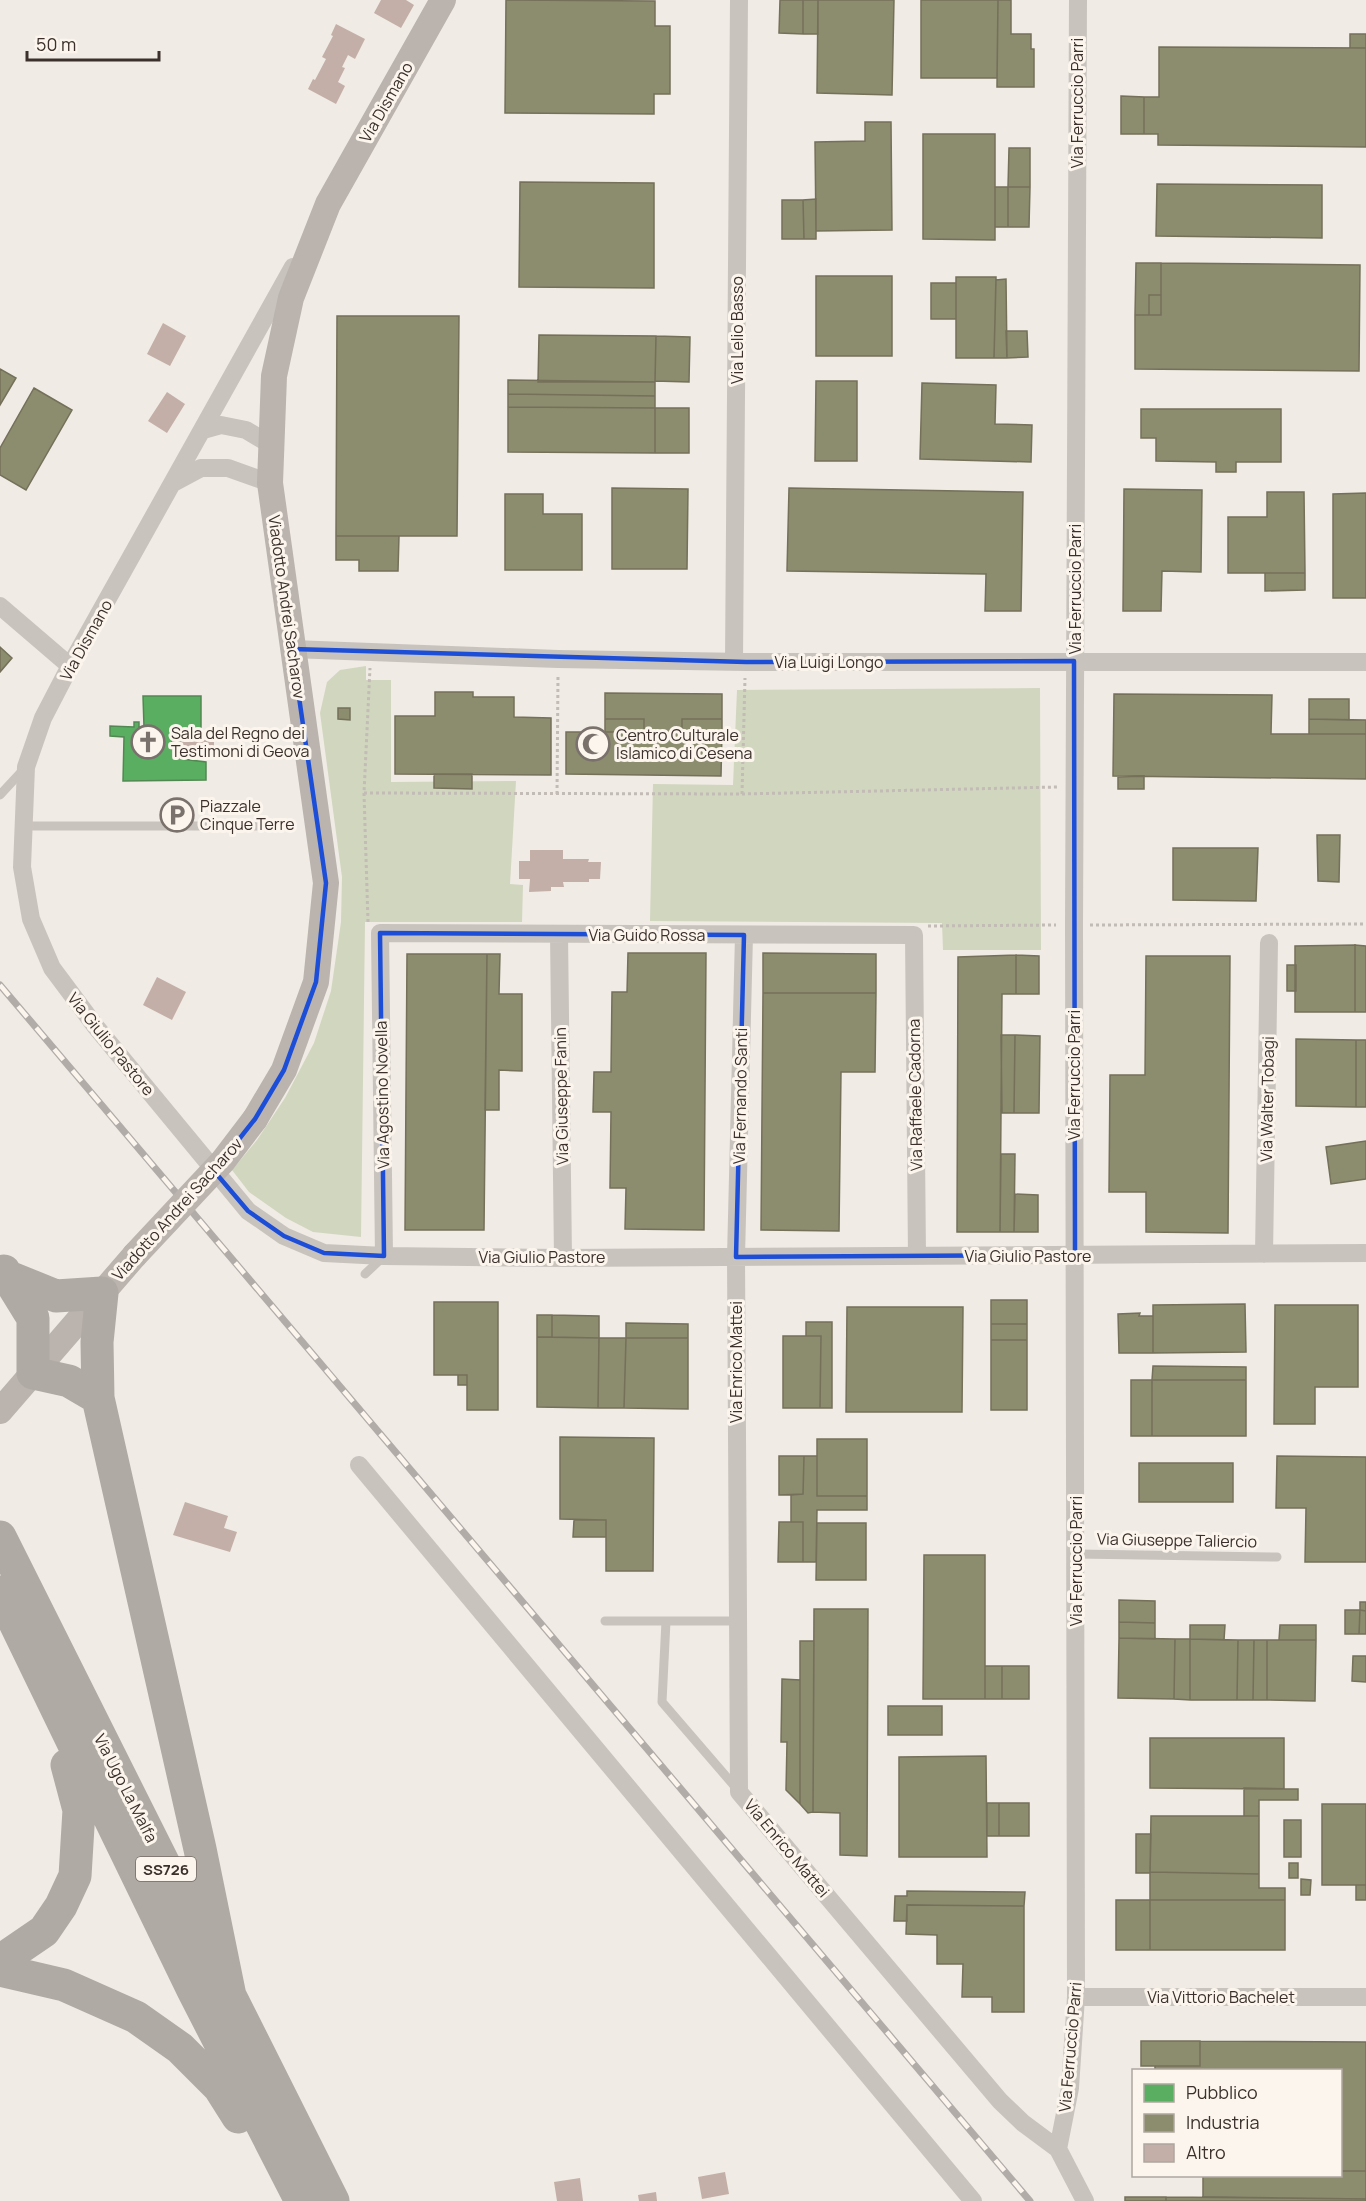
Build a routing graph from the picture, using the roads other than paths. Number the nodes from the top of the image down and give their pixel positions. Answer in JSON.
{"nodes":[{"id":1,"x":443,"y":0,"type":"edge"},
{"id":2,"x":739,"y":0,"type":"edge"},
{"id":3,"x":1078,"y":0,"type":"edge"},
{"id":4,"x":328,"y":204,"type":"junction"},
{"id":5,"x":203,"y":430,"type":"junction"},
{"id":6,"x":272,"y":445,"type":"junction"},
{"id":7,"x":173,"y":483,"type":"junction"},
{"id":8,"x":270,"y":483,"type":"junction"},
{"id":9,"x":0,"y":606,"type":"edge"},
{"id":10,"x":292,"y":649,"type":"junction"},
{"id":11,"x":740,"y":661,"type":"junction"},
{"id":12,"x":1074,"y":661,"type":"junction"},
{"id":13,"x":1366,"y":662,"type":"edge"},
{"id":14,"x":70,"y":666,"type":"junction"},
{"id":15,"x":26,"y":767,"type":"junction"},
{"id":16,"x":0,"y":795,"type":"edge"},
{"id":17,"x":23,"y":826,"type":"junction"},
{"id":18,"x":283,"y":826,"type":"dead end"},
{"id":19,"x":380,"y":933,"type":"joint"},
{"id":20,"x":559,"y":934,"type":"junction"},
{"id":21,"x":744,"y":934,"type":"junction"},
{"id":22,"x":914,"y":935,"type":"joint"},
{"id":23,"x":1269,"y":943,"type":"dead end"},
{"id":24,"x":1366,"y":1253,"type":"edge"},
{"id":25,"x":1264,"y":1254,"type":"junction"},
{"id":26,"x":384,"y":1256,"type":"junction"},
{"id":27,"x":917,"y":1256,"type":"junction"},
{"id":28,"x":1075,"y":1256,"type":"junction"},
{"id":29,"x":736,"y":1257,"type":"junction"},
{"id":30,"x":563,"y":1258,"type":"junction"},
{"id":31,"x":5,"y":1272,"type":"edge"},
{"id":32,"x":365,"y":1274,"type":"dead end"},
{"id":33,"x":102,"y":1293,"type":"junction"},
{"id":34,"x":33,"y":1373,"type":"junction"},
{"id":35,"x":98,"y":1398,"type":"junction"},
{"id":36,"x":0,"y":1411,"type":"edge"},
{"id":37,"x":359,"y":1466,"type":"dead end"},
{"id":38,"x":0,"y":1537,"type":"edge"},
{"id":39,"x":1076,"y":1554,"type":"junction"},
{"id":40,"x":1277,"y":1557,"type":"dead end"},
{"id":41,"x":0,"y":1592,"type":"edge"},
{"id":42,"x":0,"y":1606,"type":"edge"},
{"id":43,"x":605,"y":1621,"type":"dead end"},
{"id":44,"x":666,"y":1621,"type":"junction"},
{"id":45,"x":738,"y":1621,"type":"junction"},
{"id":46,"x":739,"y":1792,"type":"junction"},
{"id":47,"x":0,"y":1961,"type":"edge"},
{"id":48,"x":0,"y":1970,"type":"edge"},
{"id":49,"x":230,"y":1996,"type":"junction"},
{"id":50,"x":1076,"y":1997,"type":"junction"},
{"id":51,"x":1366,"y":1997,"type":"edge"},
{"id":52,"x":1058,"y":2149,"type":"junction"},
{"id":53,"x":290,"y":2201,"type":"edge"},
{"id":54,"x":301,"y":2201,"type":"edge"},
{"id":55,"x":333,"y":2201,"type":"edge"},
{"id":56,"x":973,"y":2201,"type":"edge"},
{"id":57,"x":1085,"y":2201,"type":"edge"}],
"edges":[{"from":1,"to":4,"type":"main road","name":"Via Dismano"},
{"from":2,"to":11,"type":"street","name":"Via Lelio Basso"},
{"from":3,"to":12,"type":"street","name":"Via Ferruccio Parri"},
{"from":4,"to":5,"type":"street","name":"Via Dismano"},
{"from":4,"to":6,"type":"main road","name":"Via Dismano"},
{"from":5,"to":6,"type":"street"},
{"from":5,"to":7,"type":"street","name":"Via Dismano"},
{"from":6,"to":8,"type":"main road","name":"Via Dismano"},
{"from":7,"to":8,"type":"street"},
{"from":7,"to":14,"type":"street","name":"Via Dismano"},
{"from":8,"to":10,"type":"main road","name":"Viadotto Andrei Sacharov"},
{"from":9,"to":14,"type":"street"},
{"from":10,"to":11,"type":"street","name":"Via Luigi Longo"},
{"from":10,"to":33,"type":"main road","name":"Viadotto Andrei Sacharov","bridge":true},
{"from":11,"to":12,"type":"street","name":"Via Luigi Longo"},
{"from":12,"to":13,"type":"street","name":"Via Luigi Longo"},
{"from":12,"to":28,"type":"street","name":"Via Ferruccio Parri"},
{"from":14,"to":15,"type":"street","name":"Via Dismano"},
{"from":15,"to":16,"type":"lane","name":"Via Dismano"},
{"from":15,"to":17,"type":"street","name":"Via Giulio Pastore"},
{"from":17,"to":18,"type":"lane"},
{"from":17,"to":26,"type":"street","name":"Via Giulio Pastore"},
{"from":19,"to":20,"type":"street","name":"Via Guido Rossa"},
{"from":19,"to":26,"type":"street","name":"Via Agostino Novella"},
{"from":20,"to":21,"type":"street","name":"Via Guido Rossa"},
{"from":20,"to":30,"type":"street","name":"Via Giuseppe Fanin"},
{"from":21,"to":22,"type":"street","name":"Via Guido Rossa"},
{"from":21,"to":29,"type":"street","name":"Via Fernando Santi"},
{"from":22,"to":27,"type":"street","name":"Via Raffaele Cadorna"},
{"from":23,"to":25,"type":"street","name":"Via Walter Tobagi"},
{"from":24,"to":25,"type":"street","name":"Via Giulio Pastore"},
{"from":25,"to":28,"type":"street","name":"Via Giulio Pastore"},
{"from":26,"to":30,"type":"street","name":"Via Giulio Pastore"},
{"from":26,"to":32,"type":"lane"},
{"from":27,"to":28,"type":"street","name":"Via Giulio Pastore"},
{"from":27,"to":29,"type":"street","name":"Via Giulio Pastore"},
{"from":28,"to":39,"type":"street","name":"Via Ferruccio Parri"},
{"from":29,"to":30,"type":"street","name":"Via Giulio Pastore"},
{"from":29,"to":45,"type":"street","name":"Via Enrico Mattei"},
{"from":31,"to":33,"type":"highway"},
{"from":31,"to":34,"type":"highway"},
{"from":33,"to":34,"type":"main road","name":"Viadotto Andrei Sacharov"},
{"from":33,"to":35,"type":"highway"},
{"from":34,"to":35,"type":"highway"},
{"from":34,"to":36,"type":"main road","name":"Viadotto Andrei Sacharov"},
{"from":35,"to":49,"type":"highway"},
{"from":37,"to":56,"type":"street"},
{"from":38,"to":49,"type":"highway","name":"Via Ugo La Malfa","number":"SS726"},
{"from":39,"to":40,"type":"lane","name":"Via Giuseppe Taliercio"},
{"from":39,"to":50,"type":"street","name":"Via Ferruccio Parri"},
{"from":41,"to":54,"type":"highway","name":"Via Ugo La Malfa","number":"SS726"},
{"from":42,"to":47,"type":"highway"},
{"from":43,"to":44,"type":"lane"},
{"from":44,"to":45,"type":"lane"},
{"from":44,"to":46,"type":"lane"},
{"from":45,"to":46,"type":"street","name":"Via Enrico Mattei"},
{"from":46,"to":52,"type":"street","name":"Via Enrico Mattei"},
{"from":48,"to":53,"type":"highway"},
{"from":49,"to":55,"type":"highway","name":"Via Ugo La Malfa","number":"SS726"},
{"from":50,"to":51,"type":"street","name":"Via Vittorio Bachelet"},
{"from":50,"to":52,"type":"street","name":"Via Ferruccio Parri"},
{"from":52,"to":57,"type":"street","name":"Via Enrico Mattei"}]}
